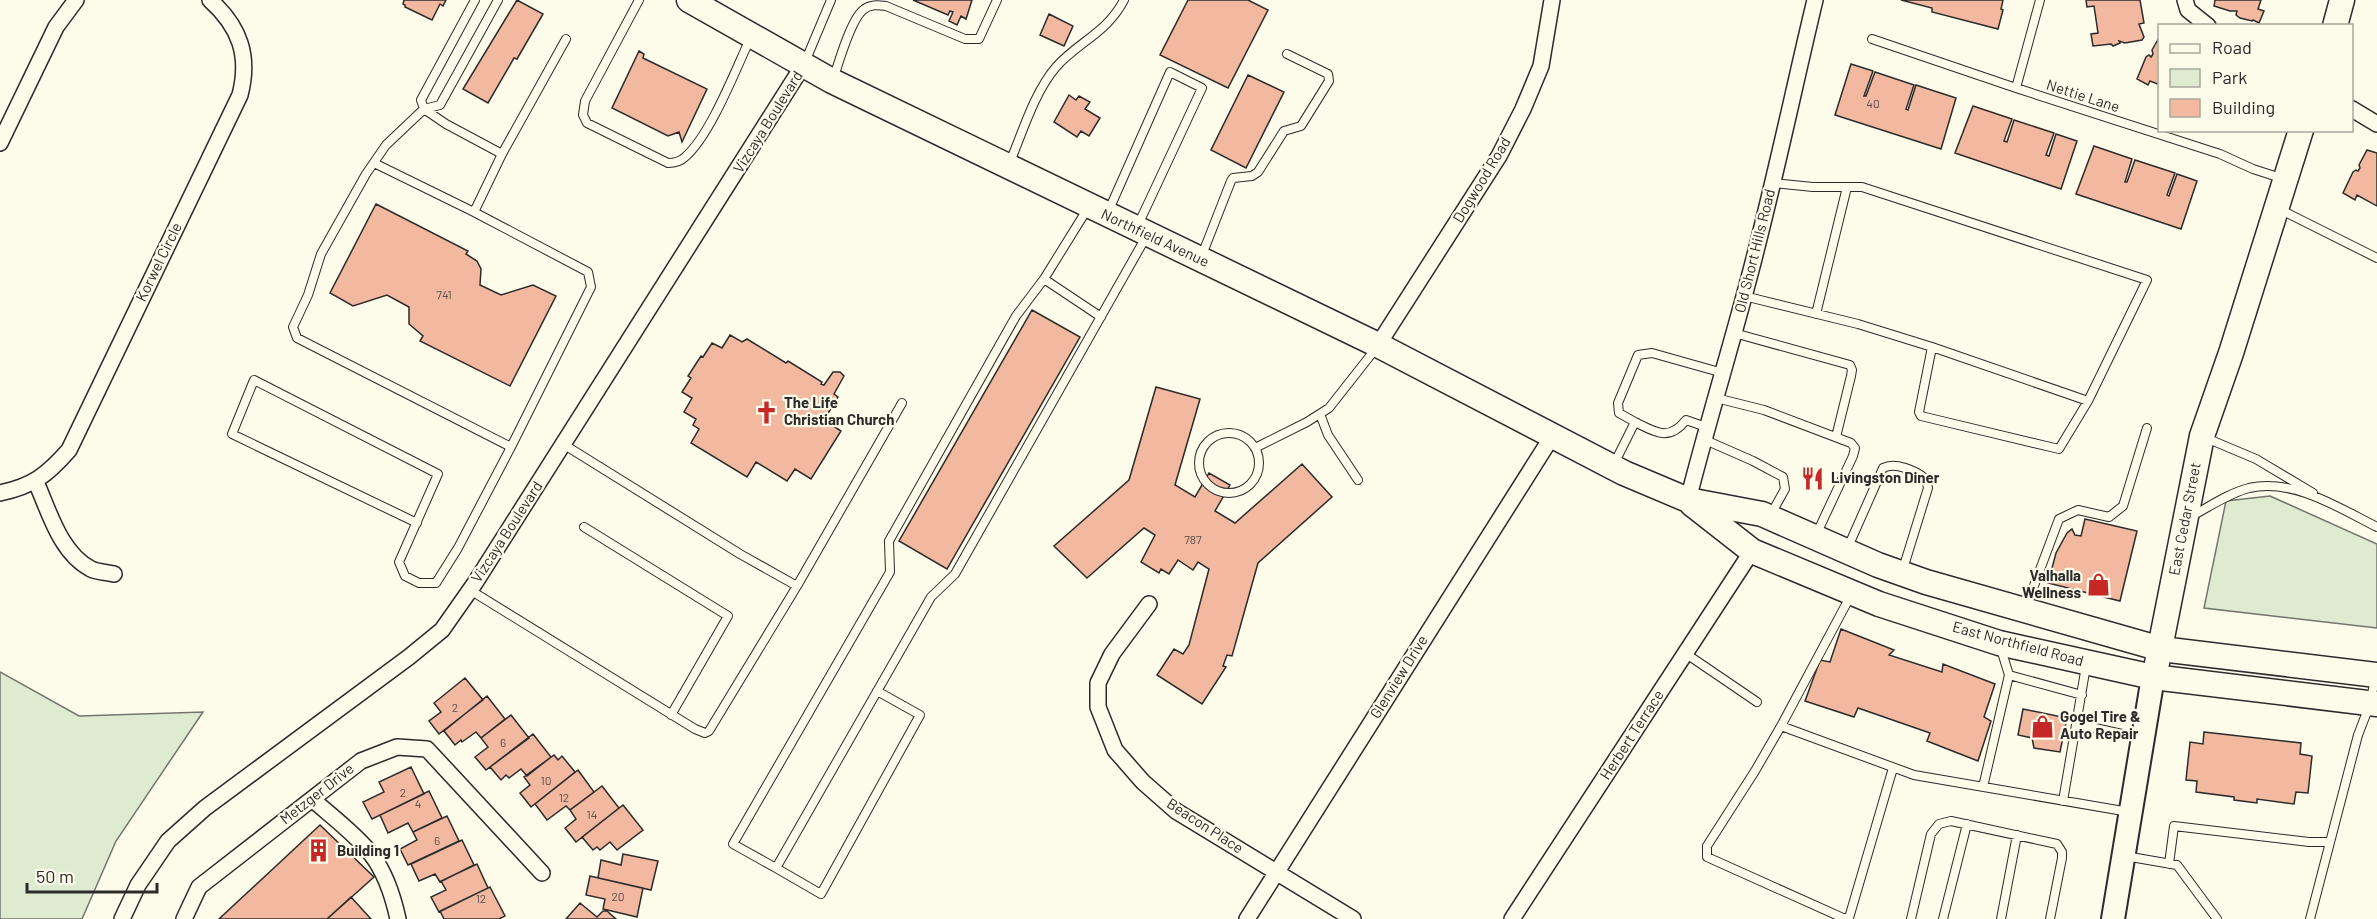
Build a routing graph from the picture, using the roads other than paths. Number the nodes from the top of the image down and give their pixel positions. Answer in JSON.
{"nodes":[{"id":1,"x":76,"y":0,"type":"edge"},
{"id":2,"x":210,"y":0,"type":"edge"},
{"id":3,"x":475,"y":0,"type":"edge"},
{"id":4,"x":498,"y":0,"type":"edge"},
{"id":5,"x":639,"y":0,"type":"edge"},
{"id":6,"x":831,"y":0,"type":"edge"},
{"id":7,"x":997,"y":0,"type":"edge"},
{"id":8,"x":1124,"y":0,"type":"edge"},
{"id":9,"x":1552,"y":0,"type":"edge"},
{"id":10,"x":1815,"y":0,"type":"edge"},
{"id":11,"x":2040,"y":0,"type":"edge"},
{"id":12,"x":2185,"y":0,"type":"edge"},
{"id":13,"x":2342,"y":0,"type":"edge"},
{"id":14,"x":700,"y":2,"type":"edge"},
{"id":15,"x":2206,"y":24,"type":"edge"},
{"id":16,"x":2336,"y":24,"type":"edge"},
{"id":17,"x":753,"y":35,"type":"junction"},
{"id":18,"x":566,"y":39,"type":"dead end"},
{"id":19,"x":1872,"y":39,"type":"dead end"},
{"id":20,"x":1287,"y":54,"type":"dead end"},
{"id":21,"x":804,"y":64,"type":"junction"},
{"id":22,"x":832,"y":81,"type":"junction"},
{"id":23,"x":2016,"y":88,"type":"junction"},
{"id":24,"x":424,"y":109,"type":"junction"},
{"id":25,"x":2353,"y":110,"type":"edge"},
{"id":26,"x":2377,"y":124,"type":"edge"},
{"id":27,"x":2300,"y":132,"type":"edge"},
{"id":28,"x":0,"y":143,"type":"edge"},
{"id":29,"x":502,"y":154,"type":"junction"},
{"id":30,"x":374,"y":163,"type":"junction"},
{"id":31,"x":1008,"y":167,"type":"junction"},
{"id":32,"x":2285,"y":180,"type":"junction"},
{"id":33,"x":1772,"y":183,"type":"junction"},
{"id":34,"x":1847,"y":187,"type":"junction"},
{"id":35,"x":2277,"y":208,"type":"junction"},
{"id":36,"x":1097,"y":211,"type":"junction"},
{"id":37,"x":474,"y":212,"type":"junction"},
{"id":38,"x":1142,"y":231,"type":"junction"},
{"id":39,"x":2377,"y":258,"type":"edge"},
{"id":40,"x":1200,"y":260,"type":"junction"},
{"id":41,"x":1044,"y":279,"type":"junction"},
{"id":42,"x":1744,"y":296,"type":"junction"},
{"id":43,"x":1816,"y":314,"type":"junction"},
{"id":44,"x":1101,"y":317,"type":"junction"},
{"id":45,"x":1734,"y":333,"type":"junction"},
{"id":46,"x":1378,"y":345,"type":"junction"},
{"id":47,"x":1932,"y":347,"type":"junction"},
{"id":48,"x":1723,"y":373,"type":"junction"},
{"id":49,"x":1716,"y":398,"type":"junction"},
{"id":50,"x":2088,"y":401,"type":"junction"},
{"id":51,"x":902,"y":403,"type":"dead end"},
{"id":52,"x":1320,"y":414,"type":"junction"},
{"id":53,"x":1635,"y":422,"type":"junction"},
{"id":54,"x":2147,"y":428,"type":"dead end"},
{"id":55,"x":1705,"y":433,"type":"junction"},
{"id":56,"x":1553,"y":435,"type":"junction"},
{"id":57,"x":2202,"y":436,"type":"junction"},
{"id":58,"x":1836,"y":437,"type":"junction"},
{"id":59,"x":563,"y":444,"type":"junction"},
{"id":60,"x":511,"y":447,"type":"junction"},
{"id":61,"x":1255,"y":448,"type":"junction"},
{"id":62,"x":1618,"y":470,"type":"junction"},
{"id":63,"x":1358,"y":480,"type":"dead end"},
{"id":64,"x":36,"y":482,"type":"junction"},
{"id":65,"x":0,"y":493,"type":"edge"},
{"id":66,"x":1688,"y":500,"type":"junction"},
{"id":67,"x":2324,"y":500,"type":"junction"},
{"id":68,"x":1770,"y":517,"type":"junction"},
{"id":69,"x":2184,"y":520,"type":"junction"},
{"id":70,"x":417,"y":523,"type":"junction"},
{"id":71,"x":584,"y":527,"type":"dead end"},
{"id":72,"x":2377,"y":527,"type":"edge"},
{"id":73,"x":1815,"y":537,"type":"junction"},
{"id":74,"x":1752,"y":551,"type":"junction"},
{"id":75,"x":1846,"y":551,"type":"junction"},
{"id":76,"x":1878,"y":565,"type":"junction"},
{"id":77,"x":1901,"y":573,"type":"junction"},
{"id":78,"x":114,"y":574,"type":"dead end"},
{"id":79,"x":796,"y":586,"type":"junction"},
{"id":80,"x":470,"y":590,"type":"junction"},
{"id":81,"x":1852,"y":594,"type":"junction"},
{"id":82,"x":1149,"y":604,"type":"dead end"},
{"id":83,"x":2024,"y":611,"type":"junction"},
{"id":84,"x":1999,"y":643,"type":"junction"},
{"id":85,"x":2161,"y":649,"type":"junction"},
{"id":86,"x":1685,"y":653,"type":"junction"},
{"id":87,"x":2086,"y":662,"type":"junction"},
{"id":88,"x":2376,"y":674,"type":"edge"},
{"id":89,"x":2009,"y":675,"type":"junction"},
{"id":90,"x":2153,"y":677,"type":"junction"},
{"id":91,"x":877,"y":692,"type":"junction"},
{"id":92,"x":2082,"y":694,"type":"junction"},
{"id":93,"x":1757,"y":702,"type":"dead end"},
{"id":94,"x":2374,"y":704,"type":"edge"},
{"id":95,"x":671,"y":715,"type":"junction"},
{"id":96,"x":2077,"y":724,"type":"junction"},
{"id":97,"x":1781,"y":726,"type":"junction"},
{"id":98,"x":2142,"y":738,"type":"junction"},
{"id":99,"x":1893,"y":768,"type":"junction"},
{"id":100,"x":1983,"y":787,"type":"junction"},
{"id":101,"x":312,"y":798,"type":"junction"},
{"id":102,"x":2063,"y":801,"type":"junction"},
{"id":103,"x":2130,"y":812,"type":"junction"},
{"id":104,"x":1967,"y":824,"type":"junction"},
{"id":105,"x":2017,"y":835,"type":"junction"},
{"id":106,"x":2330,"y":842,"type":"junction"},
{"id":107,"x":2123,"y":856,"type":"junction"},
{"id":108,"x":2169,"y":864,"type":"junction"},
{"id":109,"x":776,"y":868,"type":"junction"},
{"id":110,"x":1276,"y":872,"type":"junction"},
{"id":111,"x":543,"y":873,"type":"dead end"},
{"id":112,"x":122,"y":919,"type":"edge"},
{"id":113,"x":184,"y":919,"type":"edge"},
{"id":114,"x":398,"y":919,"type":"edge"},
{"id":115,"x":1247,"y":919,"type":"edge"},
{"id":116,"x":1353,"y":919,"type":"edge"},
{"id":117,"x":1512,"y":919,"type":"edge"},
{"id":118,"x":1911,"y":919,"type":"edge"},
{"id":119,"x":1943,"y":919,"type":"edge"},
{"id":120,"x":2001,"y":919,"type":"edge"},
{"id":121,"x":2050,"y":919,"type":"edge"},
{"id":122,"x":2113,"y":919,"type":"edge"},
{"id":123,"x":2217,"y":919,"type":"edge"},
{"id":124,"x":2310,"y":919,"type":"edge"}],
"edges":[{"from":1,"to":28,"type":"street"},
{"from":2,"to":64,"type":"street","name":"Korwel Circle"},
{"from":3,"to":24,"type":"lane"},
{"from":4,"to":24,"type":"lane"},
{"from":5,"to":17,"type":"lane"},
{"from":6,"to":21,"type":"lane"},
{"from":7,"to":22,"type":"lane"},
{"from":8,"to":31,"type":"lane"},
{"from":9,"to":46,"type":"street","name":"Dogwood Road"},
{"from":10,"to":33,"type":"street","name":"Old Short Hills Road"},
{"from":11,"to":23,"type":"lane"},
{"from":12,"to":15,"type":"street"},
{"from":13,"to":16,"type":"main road"},
{"from":14,"to":17,"type":"main road","name":"Northfield Avenue"},
{"from":17,"to":21,"type":"main road","name":"Northfield Avenue"},
{"from":18,"to":29,"type":"lane"},
{"from":19,"to":23,"type":"lane","name":"Nettie Lane"},
{"from":20,"to":40,"type":"lane"},
{"from":21,"to":22,"type":"main road","name":"Northfield Avenue"},
{"from":21,"to":59,"type":"street","name":"Vizcaya Boulevard"},
{"from":22,"to":31,"type":"main road","name":"Northfield Avenue"},
{"from":23,"to":32,"type":"lane","name":"Nettie Lane"},
{"from":24,"to":29,"type":"lane"},
{"from":24,"to":30,"type":"lane"},
{"from":25,"to":26,"type":"street"},
{"from":27,"to":32,"type":"main road","name":"East Cedar Street"},
{"from":29,"to":37,"type":"lane"},
{"from":30,"to":37,"type":"lane"},
{"from":30,"to":60,"type":"lane"},
{"from":31,"to":36,"type":"main road","name":"Northfield Avenue"},
{"from":32,"to":35,"type":"main road","name":"East Cedar Street"},
{"from":33,"to":34,"type":"lane"},
{"from":33,"to":42,"type":"street","name":"Old Short Hills Road"},
{"from":34,"to":43,"type":"lane"},
{"from":34,"to":50,"type":"lane"},
{"from":35,"to":39,"type":"lane"},
{"from":35,"to":57,"type":"main road","name":"East Cedar Street"},
{"from":36,"to":38,"type":"main road","name":"Northfield Avenue"},
{"from":36,"to":38,"type":"lane"},
{"from":36,"to":41,"type":"lane"},
{"from":37,"to":60,"type":"lane"},
{"from":38,"to":40,"type":"main road","name":"Northfield Avenue"},
{"from":38,"to":44,"type":"lane"},
{"from":40,"to":46,"type":"main road","name":"Northfield Avenue"},
{"from":41,"to":44,"type":"lane"},
{"from":41,"to":109,"type":"lane"},
{"from":42,"to":43,"type":"lane"},
{"from":42,"to":45,"type":"street","name":"Old Short Hills Road"},
{"from":43,"to":47,"type":"lane"},
{"from":44,"to":91,"type":"lane"},
{"from":45,"to":48,"type":"street","name":"Old Short Hills Road"},
{"from":45,"to":58,"type":"lane"},
{"from":46,"to":52,"type":"lane"},
{"from":46,"to":56,"type":"main road","name":"Northfield Avenue"},
{"from":47,"to":50,"type":"lane"},
{"from":47,"to":50,"type":"lane"},
{"from":48,"to":49,"type":"street","name":"Old Short Hills Road"},
{"from":48,"to":53,"type":"lane"},
{"from":49,"to":55,"type":"street","name":"Old Short Hills Road"},
{"from":49,"to":58,"type":"lane"},
{"from":51,"to":79,"type":"lane"},
{"from":52,"to":61,"type":"lane"},
{"from":52,"to":63,"type":"lane"},
{"from":53,"to":55,"type":"lane"},
{"from":53,"to":62,"type":"lane"},
{"from":54,"to":83,"type":"lane"},
{"from":55,"to":66,"type":"street","name":"Old Short Hills Road"},
{"from":55,"to":68,"type":"lane"},
{"from":56,"to":62,"type":"main road","name":"Northfield Avenue"},
{"from":56,"to":110,"type":"street","name":"Glenview Drive"},
{"from":57,"to":67,"type":"lane"},
{"from":57,"to":69,"type":"main road","name":"East Cedar Street"},
{"from":58,"to":73,"type":"lane"},
{"from":59,"to":79,"type":"lane"},
{"from":59,"to":80,"type":"street","name":"Vizcaya Boulevard"},
{"from":60,"to":70,"type":"lane"},
{"from":61,"to":61,"type":"lane"},
{"from":62,"to":66,"type":"main road","name":"East Northfield Road"},
{"from":64,"to":65,"type":"street","name":"Korwel Circle"},
{"from":64,"to":78,"type":"street"},
{"from":66,"to":68,"type":"main road","name":"East Northfield Road"},
{"from":66,"to":74,"type":"main road","name":"East Northfield Road"},
{"from":67,"to":69,"type":"lane"},
{"from":67,"to":72,"type":"lane"},
{"from":68,"to":73,"type":"main road","name":"East Northfield Road"},
{"from":69,"to":85,"type":"main road","name":"East Cedar Street"},
{"from":70,"to":70,"type":"lane"},
{"from":71,"to":95,"type":"lane"},
{"from":73,"to":75,"type":"main road","name":"East Northfield Road"},
{"from":74,"to":76,"type":"main road"},
{"from":74,"to":81,"type":"main road","name":"East Northfield Road"},
{"from":74,"to":86,"type":"street","name":"Herbert Terrace"},
{"from":75,"to":76,"type":"main road","name":"East Northfield Road"},
{"from":75,"to":77,"type":"lane"},
{"from":76,"to":77,"type":"main road","name":"East Northfield Road"},
{"from":77,"to":83,"type":"main road","name":"East Northfield Road"},
{"from":79,"to":95,"type":"lane"},
{"from":80,"to":95,"type":"lane"},
{"from":80,"to":112,"type":"street","name":"Vizcaya Boulevard"},
{"from":81,"to":84,"type":"main road","name":"East Northfield Road"},
{"from":81,"to":97,"type":"lane"},
{"from":82,"to":110,"type":"street","name":"Beacon Place"},
{"from":83,"to":85,"type":"main road","name":"East Northfield Road"},
{"from":84,"to":87,"type":"main road","name":"East Northfield Road"},
{"from":84,"to":89,"type":"lane"},
{"from":85,"to":88,"type":"main road","name":"East Northfield Road"},
{"from":85,"to":90,"type":"main road","name":"East Cedar Street"},
{"from":86,"to":93,"type":"lane"},
{"from":86,"to":117,"type":"street","name":"Herbert Terrace"},
{"from":87,"to":90,"type":"main road","name":"East Northfield Road"},
{"from":87,"to":92,"type":"lane"},
{"from":88,"to":94,"type":"lane"},
{"from":89,"to":92,"type":"lane"},
{"from":89,"to":100,"type":"lane"},
{"from":90,"to":94,"type":"main road","name":"East Northfield Road"},
{"from":90,"to":98,"type":"main road","name":"East Cedar Street"},
{"from":91,"to":109,"type":"lane"},
{"from":91,"to":109,"type":"lane"},
{"from":92,"to":96,"type":"lane"},
{"from":94,"to":106,"type":"lane"},
{"from":96,"to":98,"type":"lane"},
{"from":96,"to":102,"type":"lane"},
{"from":97,"to":99,"type":"lane"},
{"from":97,"to":99,"type":"lane"},
{"from":98,"to":103,"type":"main road","name":"East Cedar Street"},
{"from":99,"to":100,"type":"lane"},
{"from":100,"to":102,"type":"lane"},
{"from":101,"to":111,"type":"street","name":"Metzger Drive"},
{"from":101,"to":113,"type":"street","name":"Metzger Drive"},
{"from":101,"to":114,"type":"street"},
{"from":102,"to":103,"type":"lane"},
{"from":103,"to":107,"type":"main road","name":"East Cedar Street"},
{"from":104,"to":105,"type":"lane"},
{"from":104,"to":118,"type":"lane"},
{"from":104,"to":119,"type":"lane"},
{"from":105,"to":120,"type":"lane"},
{"from":105,"to":121,"type":"lane"},
{"from":106,"to":108,"type":"lane"},
{"from":106,"to":124,"type":"lane"},
{"from":107,"to":108,"type":"lane"},
{"from":107,"to":122,"type":"main road","name":"East Cedar Street"},
{"from":108,"to":123,"type":"lane"},
{"from":110,"to":115,"type":"street","name":"Glenview Drive"},
{"from":110,"to":116,"type":"street","name":"Beacon Place"}]}
